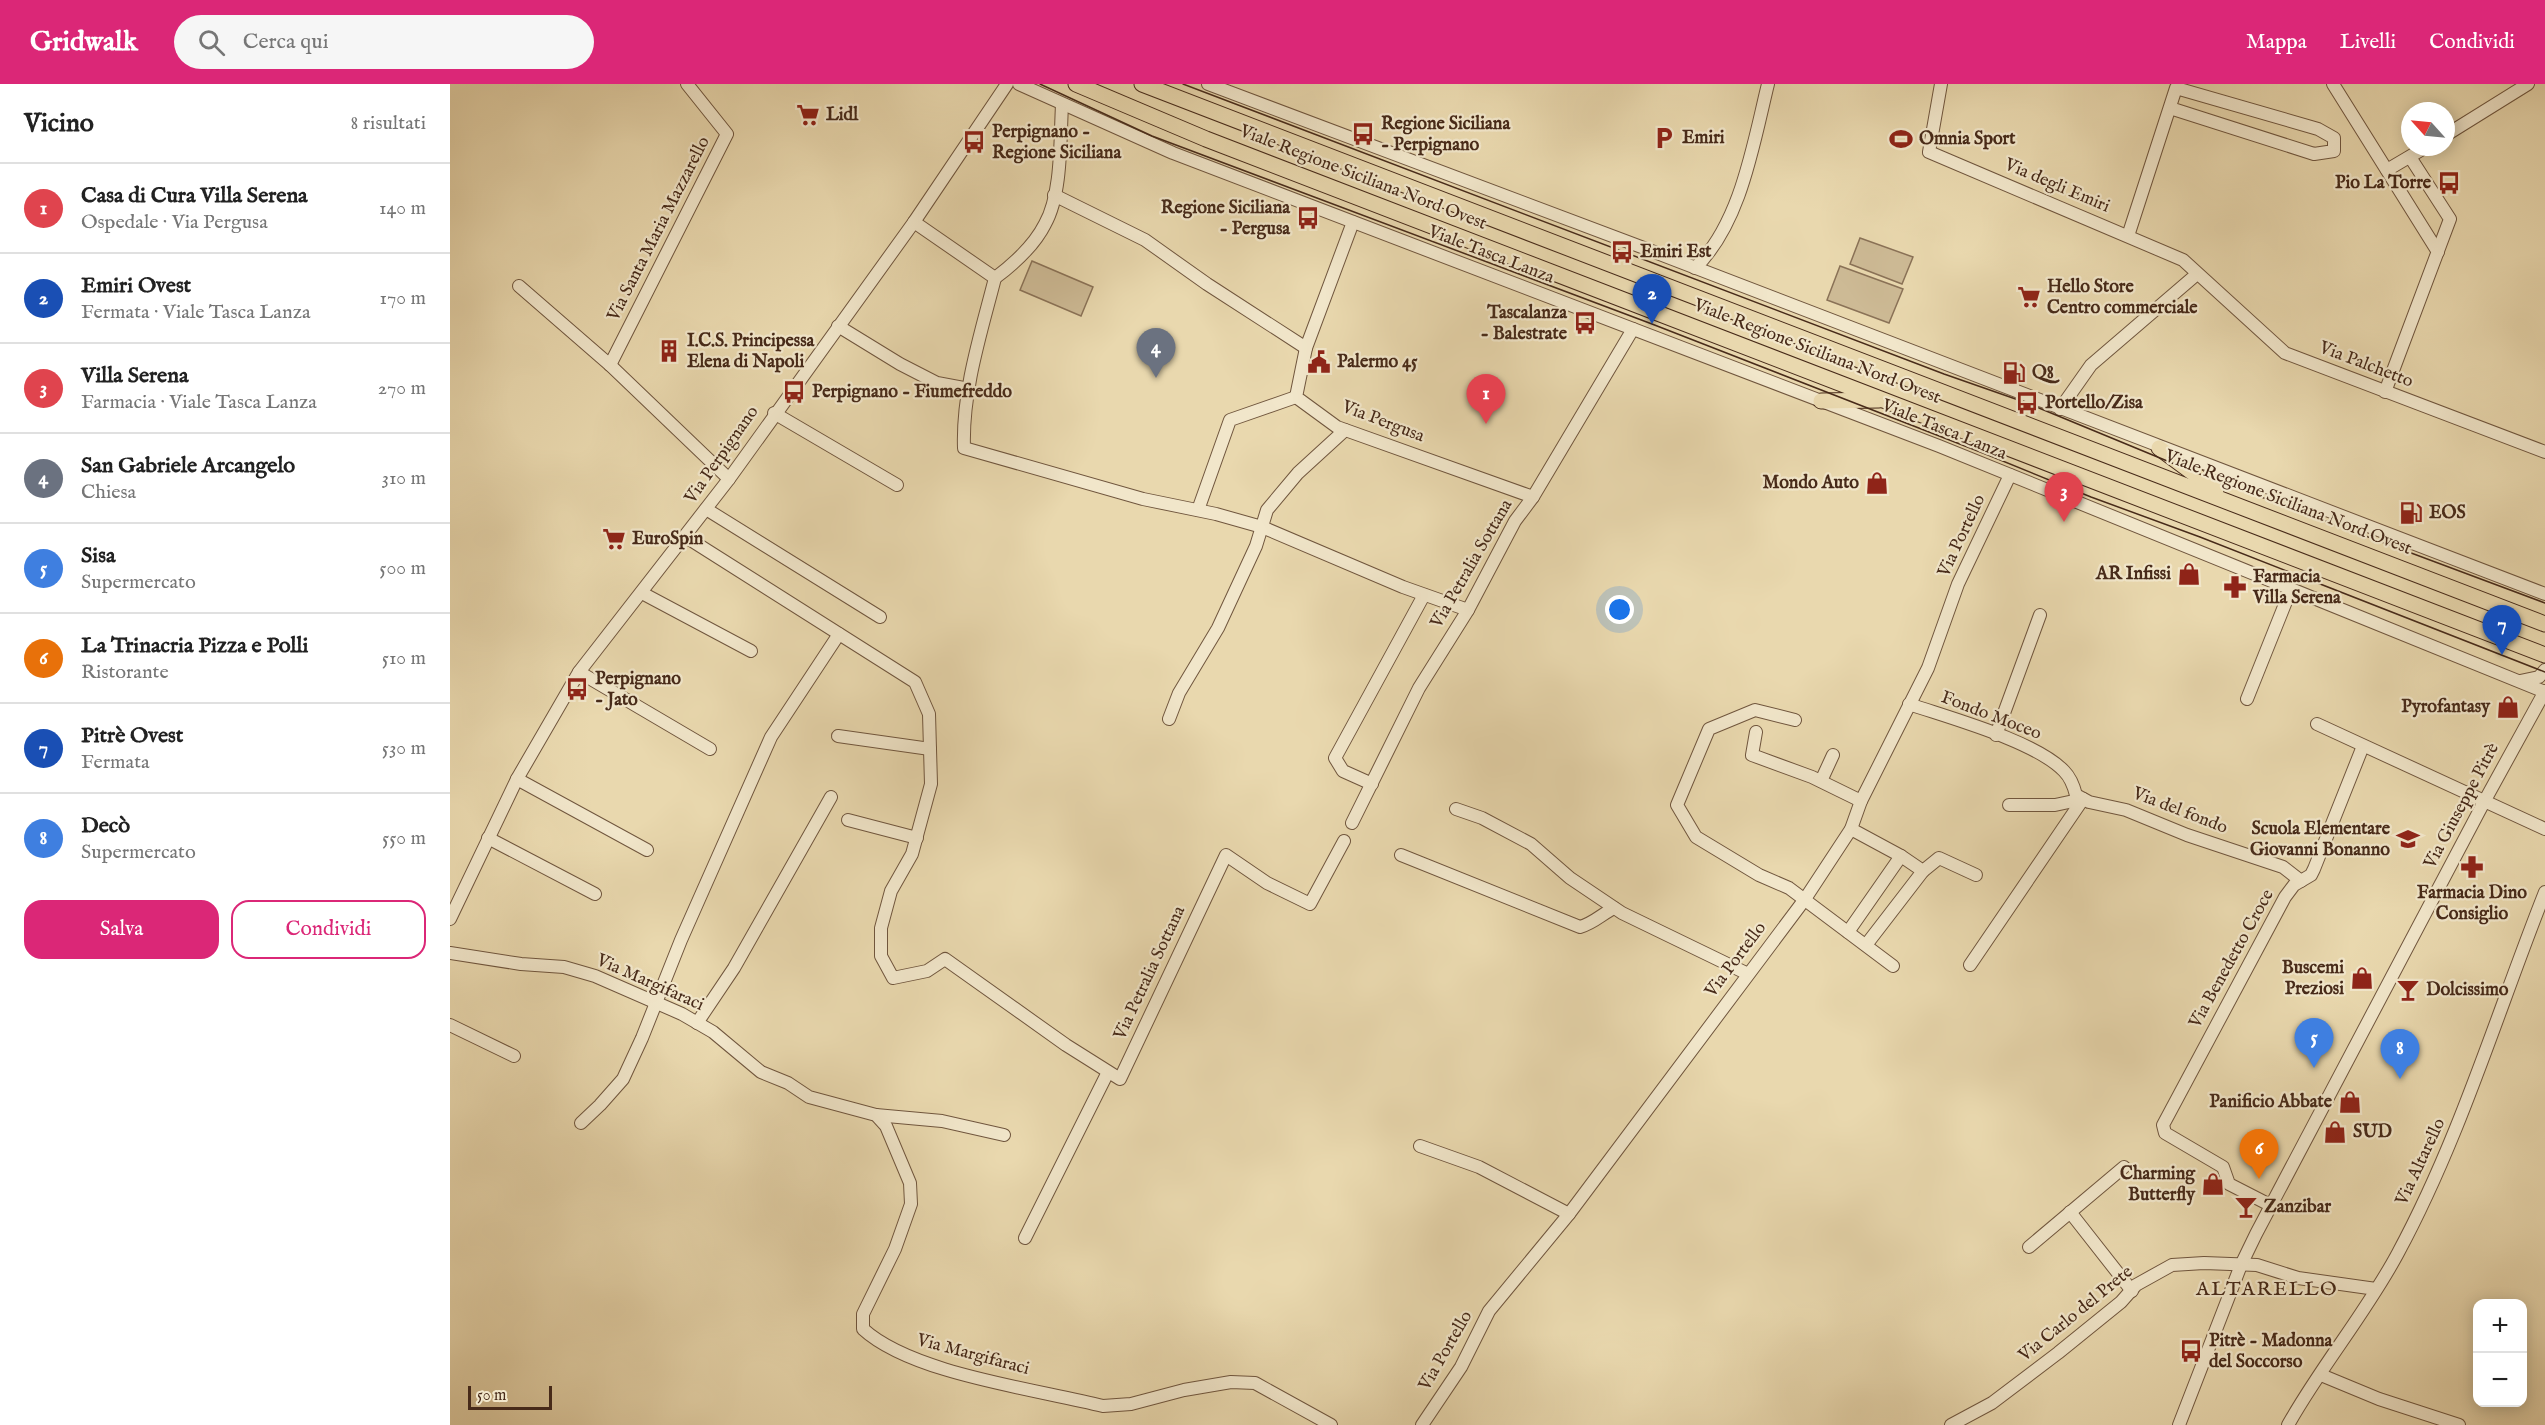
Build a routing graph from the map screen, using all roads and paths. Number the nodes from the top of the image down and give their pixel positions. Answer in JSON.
{"nodes":[{"id":1,"x":687,"y":84,"type":"edge"},
{"id":2,"x":1007,"y":84,"type":"edge"},
{"id":3,"x":1019,"y":84,"type":"edge"},
{"id":4,"x":1076,"y":84,"type":"edge"},
{"id":5,"x":1142,"y":84,"type":"edge"},
{"id":6,"x":1208,"y":84,"type":"edge"},
{"id":7,"x":1768,"y":84,"type":"edge"},
{"id":8,"x":1941,"y":84,"type":"edge"},
{"id":9,"x":2333,"y":84,"type":"edge"},
{"id":10,"x":2528,"y":84,"type":"edge"},
{"id":11,"x":1062,"y":105,"type":"junction"},
{"id":12,"x":2170,"y":108,"type":"junction"},
{"id":13,"x":2455,"y":129,"type":"edge"},
{"id":14,"x":2410,"y":157,"type":"joint"},
{"id":15,"x":2387,"y":170,"type":"junction"},
{"id":16,"x":1054,"y":195,"type":"junction"},
{"id":17,"x":914,"y":222,"type":"junction"},
{"id":18,"x":1353,"y":222,"type":"junction"},
{"id":19,"x":2128,"y":236,"type":"junction"},
{"id":20,"x":2438,"y":252,"type":"junction"},
{"id":21,"x":1695,"y":268,"type":"junction"},
{"id":22,"x":2197,"y":274,"type":"junction"},
{"id":23,"x":995,"y":278,"type":"junction"},
{"id":24,"x":519,"y":286,"type":"dead end"},
{"id":25,"x":838,"y":326,"type":"junction"},
{"id":26,"x":1633,"y":329,"type":"junction"},
{"id":27,"x":1306,"y":348,"type":"junction"},
{"id":28,"x":610,"y":365,"type":"junction"},
{"id":29,"x":969,"y":389,"type":"junction"},
{"id":30,"x":2385,"y":392,"type":"junction"},
{"id":31,"x":1296,"y":398,"type":"junction"},
{"id":32,"x":1888,"y":400,"type":"junction"},
{"id":33,"x":1821,"y":401,"type":"junction"},
{"id":34,"x":2060,"y":409,"type":"junction"},
{"id":35,"x":774,"y":413,"type":"junction"},
{"id":36,"x":1345,"y":430,"type":"junction"},
{"id":37,"x":2159,"y":448,"type":"junction"},
{"id":38,"x":2545,"y":452,"type":"edge"},
{"id":39,"x":2010,"y":475,"type":"junction"},
{"id":40,"x":729,"y":479,"type":"junction"},
{"id":41,"x":897,"y":485,"type":"dead end"},
{"id":42,"x":1533,"y":496,"type":"junction"},
{"id":43,"x":2231,"y":501,"type":"junction"},
{"id":44,"x":706,"y":509,"type":"junction"},
{"id":45,"x":1198,"y":510,"type":"junction"},
{"id":46,"x":1262,"y":527,"type":"junction"},
{"id":47,"x":686,"y":537,"type":"junction"},
{"id":48,"x":2291,"y":589,"type":"junction"},
{"id":49,"x":642,"y":593,"type":"junction"},
{"id":50,"x":2544,"y":593,"type":"edge"},
{"id":51,"x":1424,"y":595,"type":"junction"},
{"id":52,"x":1468,"y":610,"type":"junction"},
{"id":53,"x":2040,"y":615,"type":"dead end"},
{"id":54,"x":880,"y":617,"type":"dead end"},
{"id":55,"x":2545,"y":624,"type":"edge"},
{"id":56,"x":839,"y":634,"type":"junction"},
{"id":57,"x":751,"y":651,"type":"dead end"},
{"id":58,"x":2545,"y":655,"type":"edge"},
{"id":59,"x":2545,"y":670,"type":"edge"},
{"id":60,"x":579,"y":672,"type":"junction"},
{"id":61,"x":2518,"y":681,"type":"junction"},
{"id":62,"x":2545,"y":691,"type":"edge"},
{"id":63,"x":2247,"y":699,"type":"dead end"},
{"id":64,"x":1909,"y":704,"type":"junction"},
{"id":65,"x":1169,"y":719,"type":"dead end"},
{"id":66,"x":1795,"y":720,"type":"dead end"},
{"id":67,"x":2317,"y":724,"type":"dead end"},
{"id":68,"x":1756,"y":732,"type":"dead end"},
{"id":69,"x":1996,"y":735,"type":"junction"},
{"id":70,"x":838,"y":736,"type":"dead end"},
{"id":71,"x":2363,"y":746,"type":"junction"},
{"id":72,"x":710,"y":749,"type":"dead end"},
{"id":73,"x":930,"y":749,"type":"junction"},
{"id":74,"x":1833,"y":755,"type":"dead end"},
{"id":75,"x":517,"y":779,"type":"junction"},
{"id":76,"x":1821,"y":781,"type":"junction"},
{"id":77,"x":1372,"y":784,"type":"junction"},
{"id":78,"x":831,"y":797,"type":"dead end"},
{"id":79,"x":2080,"y":797,"type":"junction"},
{"id":80,"x":1857,"y":799,"type":"junction"},
{"id":81,"x":2484,"y":802,"type":"junction"},
{"id":82,"x":2009,"y":805,"type":"dead end"},
{"id":83,"x":1456,"y":810,"type":"dead end"},
{"id":84,"x":848,"y":820,"type":"dead end"},
{"id":85,"x":1352,"y":823,"type":"dead end"},
{"id":86,"x":1851,"y":829,"type":"junction"},
{"id":87,"x":2545,"y":829,"type":"edge"},
{"id":88,"x":488,"y":838,"type":"junction"},
{"id":89,"x":917,"y":838,"type":"junction"},
{"id":90,"x":1344,"y":841,"type":"dead end"},
{"id":91,"x":647,"y":850,"type":"dead end"},
{"id":92,"x":1401,"y":855,"type":"dead end"},
{"id":93,"x":1901,"y":856,"type":"junction"},
{"id":94,"x":1923,"y":871,"type":"junction"},
{"id":95,"x":1976,"y":875,"type":"dead end"},
{"id":96,"x":2301,"y":881,"type":"junction"},
{"id":97,"x":2545,"y":892,"type":"edge"},
{"id":98,"x":595,"y":894,"type":"dead end"},
{"id":99,"x":1805,"y":899,"type":"junction"},
{"id":100,"x":1614,"y":908,"type":"junction"},
{"id":101,"x":450,"y":919,"type":"edge"},
{"id":102,"x":1848,"y":932,"type":"junction"},
{"id":103,"x":1866,"y":945,"type":"junction"},
{"id":104,"x":450,"y":953,"type":"edge"},
{"id":105,"x":1970,"y":965,"type":"dead end"},
{"id":106,"x":1893,"y":966,"type":"dead end"},
{"id":107,"x":1748,"y":974,"type":"junction"},
{"id":108,"x":656,"y":1003,"type":"junction"},
{"id":109,"x":697,"y":1023,"type":"junction"},
{"id":110,"x":450,"y":1025,"type":"edge"},
{"id":111,"x":514,"y":1056,"type":"dead end"},
{"id":112,"x":1108,"y":1072,"type":"junction"},
{"id":113,"x":876,"y":1115,"type":"junction"},
{"id":114,"x":581,"y":1123,"type":"dead end"},
{"id":115,"x":1004,"y":1135,"type":"dead end"},
{"id":116,"x":1420,"y":1146,"type":"dead end"},
{"id":117,"x":2124,"y":1167,"type":"dead end"},
{"id":118,"x":2270,"y":1205,"type":"junction"},
{"id":119,"x":2070,"y":1212,"type":"junction"},
{"id":120,"x":1569,"y":1214,"type":"junction"},
{"id":121,"x":1025,"y":1238,"type":"dead end"},
{"id":122,"x":2029,"y":1247,"type":"dead end"},
{"id":123,"x":2241,"y":1265,"type":"junction"},
{"id":124,"x":2376,"y":1289,"type":"junction"},
{"id":125,"x":2132,"y":1291,"type":"junction"},
{"id":126,"x":2321,"y":1375,"type":"junction"},
{"id":127,"x":1331,"y":1425,"type":"edge"},
{"id":128,"x":1422,"y":1425,"type":"edge"},
{"id":129,"x":1951,"y":1425,"type":"edge"},
{"id":130,"x":2179,"y":1425,"type":"edge"},
{"id":131,"x":2288,"y":1425,"type":"edge"},
{"id":132,"x":2459,"y":1425,"type":"edge"}],
"edges":[{"from":1,"to":28,"type":"street","name":"Via Santa Maria Mazzarello"},
{"from":2,"to":17,"type":"street","name":"Via Perpignano"},
{"from":3,"to":11,"type":"street"},
{"from":4,"to":32,"type":"main road","name":"Viale Regione Siciliana Nord Ovest"},
{"from":5,"to":43,"type":"main road","name":"Viale Regione Siciliana Nord Ovest"},
{"from":6,"to":21,"type":"street","name":"Viale Regione Siciliana Nord Ovest"},
{"from":7,"to":21,"type":"street"},
{"from":8,"to":19,"type":"street","name":"Via degli Emiri"},
{"from":9,"to":15,"type":"street"},
{"from":10,"to":13,"type":"street"},
{"from":11,"to":16,"type":"street"},
{"from":11,"to":18,"type":"street"},
{"from":12,"to":12,"type":"street"},
{"from":12,"to":19,"type":"street"},
{"from":14,"to":15,"type":"street"},
{"from":14,"to":20,"type":"street"},
{"from":15,"to":20,"type":"street"},
{"from":16,"to":23,"type":"street"},
{"from":16,"to":27,"type":"street"},
{"from":17,"to":23,"type":"street"},
{"from":17,"to":25,"type":"street","name":"Via Perpignano"},
{"from":18,"to":26,"type":"street","name":"Viale Tasca Lanza"},
{"from":18,"to":27,"type":"street"},
{"from":19,"to":22,"type":"street","name":"Via degli Emiri"},
{"from":20,"to":30,"type":"street"},
{"from":21,"to":34,"type":"street","name":"Viale Regione Siciliana Nord Ovest"},
{"from":22,"to":30,"type":"street","name":"Via Palchetto"},
{"from":22,"to":34,"type":"street"},
{"from":23,"to":29,"type":"street"},
{"from":24,"to":28,"type":"street"},
{"from":25,"to":29,"type":"street"},
{"from":25,"to":35,"type":"street","name":"Via Perpignano"},
{"from":26,"to":33,"type":"street","name":"Viale Tasca Lanza"},
{"from":26,"to":42,"type":"street","name":"Via Petralia Sottana"},
{"from":27,"to":31,"type":"street"},
{"from":28,"to":40,"type":"street"},
{"from":29,"to":45,"type":"street"},
{"from":30,"to":38,"type":"street","name":"Via Palchetto"},
{"from":31,"to":36,"type":"street","name":"Via Pergusa"},
{"from":31,"to":45,"type":"street"},
{"from":32,"to":33,"type":"main road"},
{"from":32,"to":58,"type":"main road","name":"Viale Regione Siciliana Nord Ovest"},
{"from":33,"to":39,"type":"street","name":"Viale Tasca Lanza"},
{"from":34,"to":37,"type":"street","name":"Viale Regione Siciliana Nord Ovest"},
{"from":35,"to":40,"type":"street","name":"Via Perpignano"},
{"from":35,"to":41,"type":"street"},
{"from":36,"to":42,"type":"street","name":"Via Pergusa"},
{"from":36,"to":46,"type":"street"},
{"from":37,"to":43,"type":"main road"},
{"from":37,"to":50,"type":"street","name":"Viale Regione Siciliana Nord Ovest"},
{"from":39,"to":48,"type":"street","name":"Viale Tasca Lanza"},
{"from":39,"to":64,"type":"street","name":"Via Portello"},
{"from":40,"to":44,"type":"street","name":"Via Perpignano"},
{"from":42,"to":52,"type":"street","name":"Via Petralia Sottana"},
{"from":43,"to":55,"type":"main road","name":"Viale Regione Siciliana Nord Ovest"},
{"from":44,"to":47,"type":"street","name":"Via Perpignano"},
{"from":44,"to":54,"type":"street"},
{"from":45,"to":46,"type":"street"},
{"from":46,"to":51,"type":"street"},
{"from":46,"to":65,"type":"street"},
{"from":47,"to":49,"type":"street","name":"Via Perpignano"},
{"from":47,"to":56,"type":"street"},
{"from":48,"to":61,"type":"street","name":"Viale Tasca Lanza"},
{"from":48,"to":63,"type":"street"},
{"from":49,"to":57,"type":"street"},
{"from":49,"to":60,"type":"street","name":"Via Perpignano"},
{"from":51,"to":52,"type":"street"},
{"from":51,"to":77,"type":"street"},
{"from":52,"to":77,"type":"street","name":"Via Petralia Sottana"},
{"from":53,"to":69,"type":"street"},
{"from":56,"to":73,"type":"street"},
{"from":56,"to":108,"type":"street"},
{"from":59,"to":61,"type":"street"},
{"from":60,"to":72,"type":"street"},
{"from":60,"to":75,"type":"street","name":"Via Perpignano"},
{"from":61,"to":62,"type":"street"},
{"from":62,"to":81,"type":"street","name":"Via Giuseppe Pitrè"},
{"from":64,"to":69,"type":"street","name":"Fondo Moceo"},
{"from":64,"to":80,"type":"street","name":"Via Portello"},
{"from":66,"to":99,"type":"street"},
{"from":67,"to":71,"type":"street"},
{"from":68,"to":76,"type":"street"},
{"from":69,"to":79,"type":"street","name":"Fondo Moceo"},
{"from":70,"to":73,"type":"street"},
{"from":71,"to":81,"type":"street"},
{"from":71,"to":96,"type":"street","name":"Via Benedetto Croce"},
{"from":73,"to":89,"type":"street"},
{"from":74,"to":76,"type":"street"},
{"from":75,"to":88,"type":"street","name":"Via Perpignano"},
{"from":75,"to":91,"type":"street"},
{"from":76,"to":80,"type":"street"},
{"from":77,"to":85,"type":"street","name":"Via Petralia Sottana"},
{"from":78,"to":109,"type":"street"},
{"from":79,"to":82,"type":"street"},
{"from":79,"to":96,"type":"street","name":"Via del fondo"},
{"from":79,"to":105,"type":"street"},
{"from":80,"to":86,"type":"street","name":"Via Portello"},
{"from":81,"to":87,"type":"street"},
{"from":81,"to":118,"type":"street","name":"Via Giuseppe Pitrè"},
{"from":83,"to":100,"type":"street"},
{"from":84,"to":89,"type":"street"},
{"from":86,"to":93,"type":"street"},
{"from":86,"to":99,"type":"street","name":"Via Portello"},
{"from":88,"to":98,"type":"street"},
{"from":88,"to":101,"type":"street","name":"Via Perpignano"},
{"from":89,"to":112,"type":"street"},
{"from":90,"to":112,"type":"street","name":"Via Petralia Sottana"},
{"from":92,"to":100,"type":"street"},
{"from":93,"to":94,"type":"street"},
{"from":93,"to":102,"type":"street"},
{"from":94,"to":95,"type":"street"},
{"from":94,"to":103,"type":"street"},
{"from":96,"to":118,"type":"street","name":"Via Benedetto Croce"},
{"from":97,"to":124,"type":"street","name":"Via Altarello"},
{"from":99,"to":102,"type":"street"},
{"from":99,"to":107,"type":"street","name":"Via Portello"},
{"from":100,"to":107,"type":"street"},
{"from":102,"to":103,"type":"street"},
{"from":103,"to":106,"type":"street"},
{"from":104,"to":108,"type":"street","name":"Via Margifaraci"},
{"from":107,"to":120,"type":"street","name":"Via Portello"},
{"from":108,"to":109,"type":"street","name":"Via Margifaraci"},
{"from":108,"to":114,"type":"street"},
{"from":109,"to":113,"type":"street","name":"Via Margifaraci"},
{"from":110,"to":111,"type":"street"},
{"from":112,"to":121,"type":"street"},
{"from":113,"to":115,"type":"street"},
{"from":113,"to":127,"type":"street","name":"Via Margifaraci"},
{"from":116,"to":120,"type":"street"},
{"from":117,"to":119,"type":"street"},
{"from":118,"to":123,"type":"street","name":"Via Giuseppe Pitrè"},
{"from":119,"to":122,"type":"street"},
{"from":119,"to":125,"type":"street"},
{"from":120,"to":128,"type":"street","name":"Via Portello"},
{"from":123,"to":124,"type":"street","name":"Via Carlo del Prete"},
{"from":123,"to":125,"type":"street","name":"Via Carlo del Prete"},
{"from":123,"to":130,"type":"street","name":"Via Giuseppe Pitrè"},
{"from":124,"to":126,"type":"street","name":"Via Altarello"},
{"from":125,"to":129,"type":"street","name":"Via Carlo del Prete"},
{"from":126,"to":131,"type":"street","name":"Via Altarello"},
{"from":126,"to":132,"type":"street"}]}
